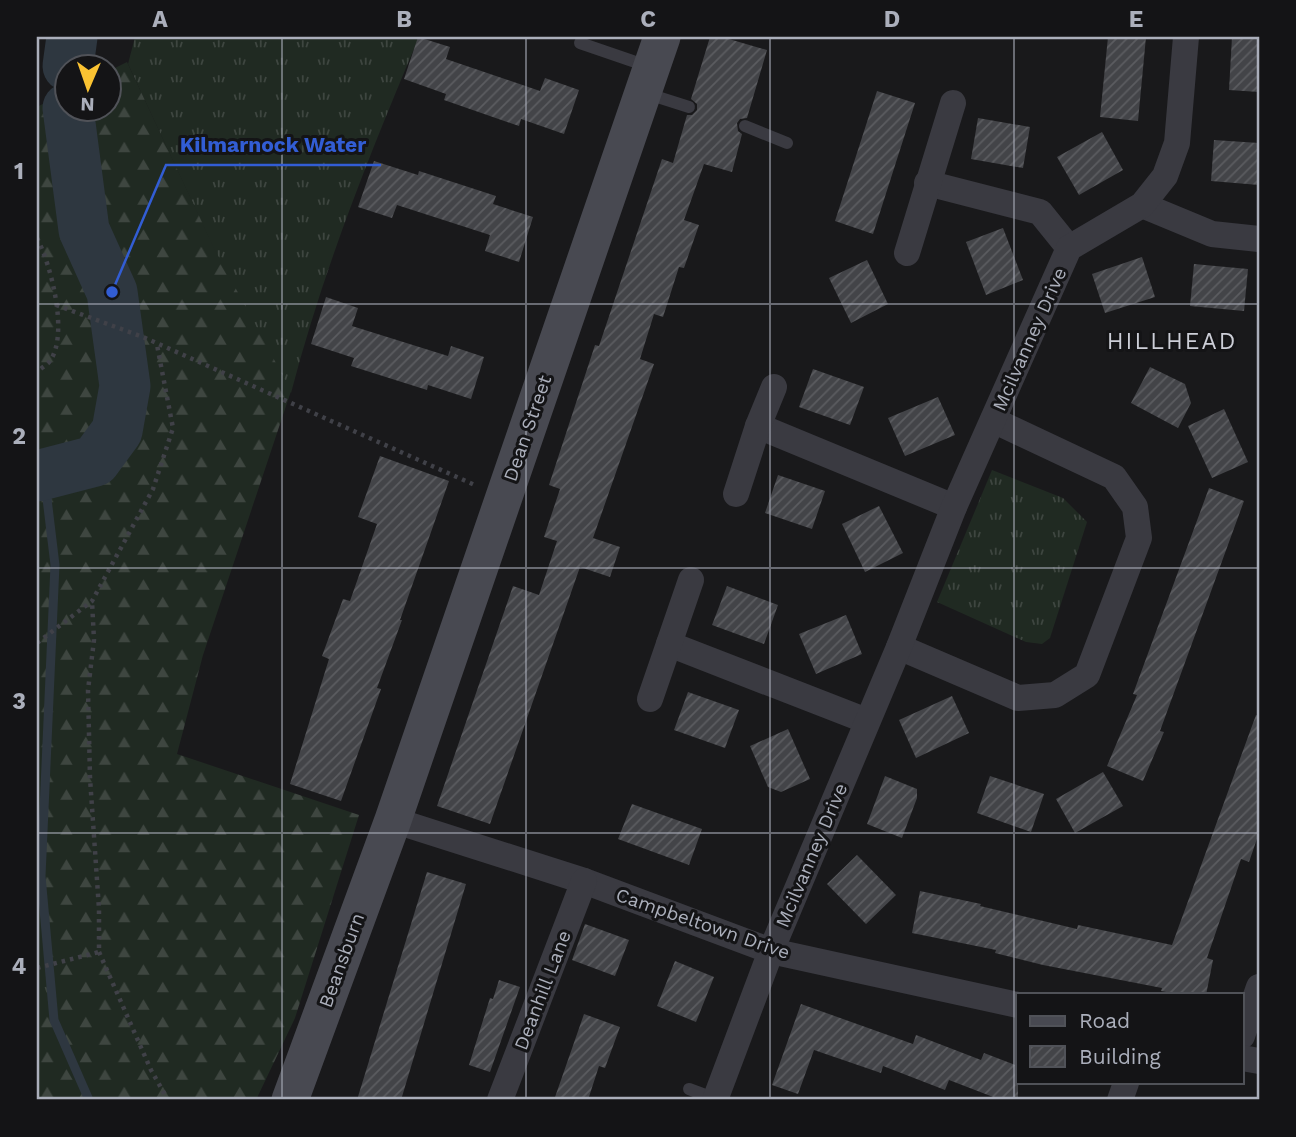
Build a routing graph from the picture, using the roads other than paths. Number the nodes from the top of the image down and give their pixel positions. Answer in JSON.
{"nodes":[{"id":1,"x":1186,"y":37,"type":"edge"},
{"id":2,"x":580,"y":43,"type":"dead end"},
{"id":3,"x":651,"y":65,"type":"edge"},
{"id":4,"x":953,"y":103,"type":"dead end"},
{"id":5,"x":689,"y":107,"type":"dead end"},
{"id":6,"x":745,"y":127,"type":"dead end"},
{"id":7,"x":788,"y":143,"type":"dead end"},
{"id":8,"x":927,"y":183,"type":"junction"},
{"id":9,"x":1142,"y":205,"type":"junction"},
{"id":10,"x":1259,"y":239,"type":"edge"},
{"id":11,"x":1069,"y":248,"type":"junction"},
{"id":12,"x":907,"y":253,"type":"dead end"},
{"id":13,"x":774,"y":387,"type":"dead end"},
{"id":14,"x":993,"y":420,"type":"junction"},
{"id":15,"x":758,"y":426,"type":"junction"},
{"id":16,"x":736,"y":494,"type":"dead end"},
{"id":17,"x":954,"y":507,"type":"junction"},
{"id":18,"x":691,"y":580,"type":"dead end"},
{"id":19,"x":669,"y":644,"type":"junction"},
{"id":20,"x":899,"y":647,"type":"junction"},
{"id":21,"x":650,"y":699,"type":"dead end"},
{"id":22,"x":867,"y":721,"type":"junction"},
{"id":23,"x":393,"y":820,"type":"junction"},
{"id":24,"x":584,"y":881,"type":"junction"},
{"id":25,"x":771,"y":951,"type":"junction"},
{"id":26,"x":1259,"y":987,"type":"edge"},
{"id":27,"x":1016,"y":1005,"type":"edge"},
{"id":28,"x":1244,"y":1030,"type":"edge"},
{"id":29,"x":689,"y":1089,"type":"dead end"},
{"id":30,"x":289,"y":1100,"type":"edge"},
{"id":31,"x":500,"y":1100,"type":"edge"},
{"id":32,"x":715,"y":1100,"type":"edge"}],
"edges":[{"from":1,"to":9,"type":"street"},
{"from":2,"to":3,"type":"lane"},
{"from":3,"to":5,"type":"lane"},
{"from":3,"to":23,"type":"main road","name":"Dean Street"},
{"from":4,"to":8,"type":"street"},
{"from":6,"to":7,"type":"lane"},
{"from":8,"to":11,"type":"street"},
{"from":8,"to":12,"type":"street"},
{"from":9,"to":10,"type":"street"},
{"from":9,"to":11,"type":"street","name":"Mcilvanney Drive"},
{"from":11,"to":14,"type":"street","name":"Mcilvanney Drive"},
{"from":13,"to":15,"type":"street"},
{"from":14,"to":17,"type":"street","name":"Mcilvanney Drive"},
{"from":14,"to":20,"type":"street"},
{"from":15,"to":16,"type":"street"},
{"from":15,"to":17,"type":"street"},
{"from":17,"to":20,"type":"street","name":"Mcilvanney Drive"},
{"from":18,"to":19,"type":"street"},
{"from":19,"to":21,"type":"street"},
{"from":19,"to":22,"type":"street"},
{"from":20,"to":22,"type":"street","name":"Mcilvanney Drive"},
{"from":22,"to":25,"type":"street","name":"Mcilvanney Drive"},
{"from":23,"to":24,"type":"street","name":"Campbeltown Drive"},
{"from":23,"to":30,"type":"main road","name":"Beansburn"},
{"from":24,"to":25,"type":"street","name":"Campbeltown Drive"},
{"from":24,"to":31,"type":"street","name":"Deanhill Lane"},
{"from":25,"to":27,"type":"street","name":"Campbeltown Drive"},
{"from":25,"to":32,"type":"street","name":"Mcilvanney Drive"},
{"from":26,"to":28,"type":"street"},
{"from":29,"to":32,"type":"lane"}]}
